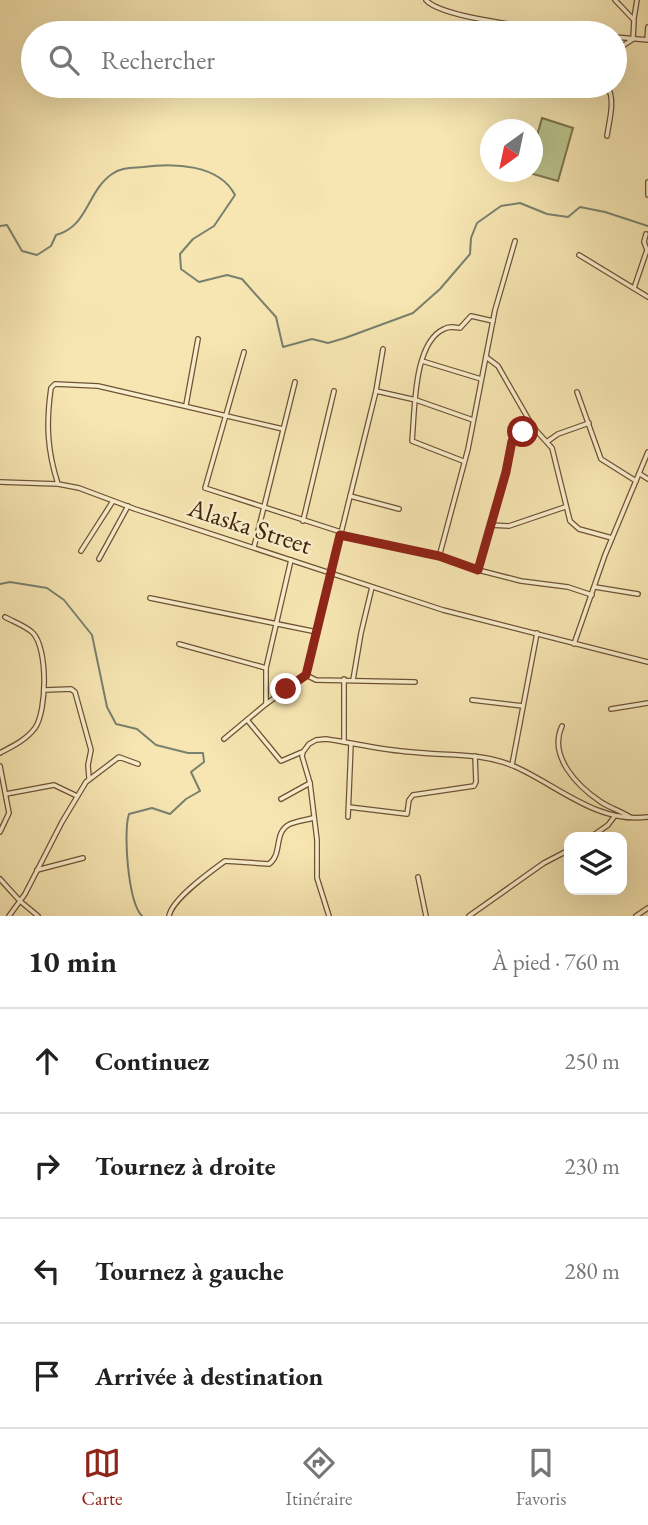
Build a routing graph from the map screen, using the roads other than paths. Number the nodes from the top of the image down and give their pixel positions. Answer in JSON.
{"nodes":[{"id":1,"x":426,"y":0,"type":"edge"},
{"id":2,"x":615,"y":0,"type":"edge"},
{"id":3,"x":636,"y":0,"type":"edge"},
{"id":4,"x":634,"y":20,"type":"junction"},
{"id":5,"x":494,"y":21,"type":"edge"},
{"id":6,"x":648,"y":27,"type":"edge"},
{"id":7,"x":627,"y":38,"type":"edge"},
{"id":8,"x":633,"y":39,"type":"junction"},
{"id":9,"x":647,"y":40,"type":"edge"},
{"id":10,"x":627,"y":43,"type":"edge"},
{"id":11,"x":612,"y":98,"type":"edge"},
{"id":12,"x":607,"y":136,"type":"dead end"},
{"id":13,"x":648,"y":182,"type":"edge"},
{"id":14,"x":648,"y":195,"type":"edge"},
{"id":15,"x":646,"y":234,"type":"dead end"},
{"id":16,"x":515,"y":241,"type":"dead end"},
{"id":17,"x":579,"y":256,"type":"dead end"},
{"id":18,"x":634,"y":288,"type":"junction"},
{"id":19,"x":648,"y":297,"type":"edge"},
{"id":20,"x":493,"y":321,"type":"junction"},
{"id":21,"x":198,"y":340,"type":"dead end"},
{"id":22,"x":383,"y":349,"type":"dead end"},
{"id":23,"x":244,"y":352,"type":"dead end"},
{"id":24,"x":486,"y":356,"type":"junction"},
{"id":25,"x":422,"y":361,"type":"junction"},
{"id":26,"x":481,"y":379,"type":"junction"},
{"id":27,"x":295,"y":382,"type":"dead end"},
{"id":28,"x":334,"y":391,"type":"dead end"},
{"id":29,"x":376,"y":391,"type":"junction"},
{"id":30,"x":577,"y":392,"type":"dead end"},
{"id":31,"x":416,"y":400,"type":"junction"},
{"id":32,"x":186,"y":405,"type":"junction"},
{"id":33,"x":226,"y":415,"type":"junction"},
{"id":34,"x":473,"y":420,"type":"junction"},
{"id":35,"x":589,"y":423,"type":"junction"},
{"id":36,"x":533,"y":427,"type":"junction"},
{"id":37,"x":284,"y":429,"type":"junction"},
{"id":38,"x":548,"y":441,"type":"junction"},
{"id":39,"x":648,"y":452,"type":"edge"},
{"id":40,"x":464,"y":461,"type":"junction"},
{"id":41,"x":640,"y":474,"type":"junction"},
{"id":42,"x":648,"y":479,"type":"edge"},
{"id":43,"x":636,"y":481,"type":"junction"},
{"id":44,"x":0,"y":482,"type":"edge"},
{"id":45,"x":58,"y":484,"type":"junction"},
{"id":46,"x":349,"y":496,"type":"junction"},
{"id":47,"x":113,"y":501,"type":"junction"},
{"id":48,"x":128,"y":506,"type":"junction"},
{"id":49,"x":264,"y":507,"type":"junction"},
{"id":50,"x":565,"y":507,"type":"junction"},
{"id":51,"x":399,"y":509,"type":"dead end"},
{"id":52,"x":303,"y":521,"type":"junction"},
{"id":53,"x":490,"y":525,"type":"junction"},
{"id":54,"x":341,"y":534,"type":"junction"},
{"id":55,"x":612,"y":538,"type":"junction"},
{"id":56,"x":254,"y":547,"type":"junction"},
{"id":57,"x":81,"y":551,"type":"dead end"},
{"id":58,"x":439,"y":556,"type":"junction"},
{"id":59,"x":99,"y":559,"type":"dead end"},
{"id":60,"x":292,"y":560,"type":"junction"},
{"id":61,"x":478,"y":570,"type":"junction"},
{"id":62,"x":331,"y":573,"type":"junction"},
{"id":63,"x":372,"y":587,"type":"junction"},
{"id":64,"x":594,"y":587,"type":"junction"},
{"id":65,"x":638,"y":594,"type":"dead end"},
{"id":66,"x":592,"y":595,"type":"junction"},
{"id":67,"x":150,"y":598,"type":"dead end"},
{"id":68,"x":5,"y":617,"type":"dead end"},
{"id":69,"x":275,"y":624,"type":"junction"},
{"id":70,"x":317,"y":632,"type":"junction"},
{"id":71,"x":537,"y":633,"type":"junction"},
{"id":72,"x":179,"y":644,"type":"dead end"},
{"id":73,"x":574,"y":644,"type":"junction"},
{"id":74,"x":648,"y":662,"type":"edge"},
{"id":75,"x":266,"y":668,"type":"junction"},
{"id":76,"x":306,"y":675,"type":"junction"},
{"id":77,"x":344,"y":680,"type":"junction"},
{"id":78,"x":353,"y":680,"type":"junction"},
{"id":79,"x":415,"y":682,"type":"dead end"},
{"id":80,"x":44,"y":690,"type":"junction"},
{"id":81,"x":472,"y":700,"type":"dead end"},
{"id":82,"x":648,"y":703,"type":"edge"},
{"id":83,"x":266,"y":704,"type":"junction"},
{"id":84,"x":523,"y":706,"type":"junction"},
{"id":85,"x":611,"y":709,"type":"dead end"},
{"id":86,"x":248,"y":721,"type":"junction"},
{"id":87,"x":562,"y":726,"type":"dead end"},
{"id":88,"x":224,"y":739,"type":"dead end"},
{"id":89,"x":344,"y":742,"type":"junction"},
{"id":90,"x":351,"y":744,"type":"junction"},
{"id":91,"x":303,"y":752,"type":"junction"},
{"id":92,"x":0,"y":753,"type":"edge"},
{"id":93,"x":475,"y":756,"type":"junction"},
{"id":94,"x":138,"y":764,"type":"dead end"},
{"id":95,"x":512,"y":765,"type":"junction"},
{"id":96,"x":0,"y":766,"type":"edge"},
{"id":97,"x":89,"y":778,"type":"junction"},
{"id":98,"x":310,"y":783,"type":"junction"},
{"id":99,"x":6,"y":794,"type":"junction"},
{"id":100,"x":77,"y":796,"type":"junction"},
{"id":101,"x":281,"y":799,"type":"dead end"},
{"id":102,"x":349,"y":807,"type":"junction"},
{"id":103,"x":348,"y":817,"type":"dead end"},
{"id":104,"x":614,"y":817,"type":"junction"},
{"id":105,"x":648,"y":817,"type":"edge"},
{"id":106,"x":313,"y":818,"type":"junction"},
{"id":107,"x":631,"y":819,"type":"junction"},
{"id":108,"x":0,"y":832,"type":"edge"},
{"id":109,"x":599,"y":832,"type":"edge"},
{"id":110,"x":564,"y":852,"type":"edge"},
{"id":111,"x":82,"y":858,"type":"dead end"},
{"id":112,"x":37,"y":870,"type":"junction"},
{"id":113,"x":418,"y":877,"type":"dead end"},
{"id":114,"x":0,"y":879,"type":"edge"},
{"id":115,"x":20,"y":901,"type":"junction"},
{"id":116,"x":648,"y":908,"type":"edge"},
{"id":117,"x":472,"y":915,"type":"edge"},
{"id":118,"x":9,"y":916,"type":"edge"},
{"id":119,"x":38,"y":916,"type":"edge"},
{"id":120,"x":169,"y":916,"type":"edge"},
{"id":121,"x":329,"y":916,"type":"edge"},
{"id":122,"x":426,"y":916,"type":"edge"},
{"id":123,"x":636,"y":916,"type":"edge"}],
"edges":[{"from":1,"to":5,"type":"street"},
{"from":2,"to":4,"type":"street"},
{"from":3,"to":4,"type":"street"},
{"from":4,"to":8,"type":"street"},
{"from":6,"to":9,"type":"street"},
{"from":7,"to":8,"type":"street"},
{"from":8,"to":9,"type":"street"},
{"from":8,"to":10,"type":"street"},
{"from":11,"to":12,"type":"street"},
{"from":13,"to":14,"type":"street"},
{"from":15,"to":18,"type":"street"},
{"from":16,"to":20,"type":"street"},
{"from":17,"to":18,"type":"street"},
{"from":18,"to":19,"type":"street"},
{"from":20,"to":24,"type":"street"},
{"from":20,"to":25,"type":"street"},
{"from":21,"to":32,"type":"street"},
{"from":22,"to":29,"type":"street"},
{"from":23,"to":33,"type":"street"},
{"from":24,"to":26,"type":"street"},
{"from":24,"to":36,"type":"street"},
{"from":25,"to":26,"type":"street"},
{"from":25,"to":31,"type":"street"},
{"from":26,"to":34,"type":"street"},
{"from":27,"to":37,"type":"street"},
{"from":28,"to":52,"type":"street"},
{"from":29,"to":31,"type":"street"},
{"from":29,"to":46,"type":"street"},
{"from":30,"to":35,"type":"street"},
{"from":31,"to":34,"type":"street"},
{"from":31,"to":40,"type":"street"},
{"from":32,"to":33,"type":"street"},
{"from":32,"to":45,"type":"street"},
{"from":33,"to":37,"type":"street"},
{"from":33,"to":49,"type":"street"},
{"from":34,"to":40,"type":"street"},
{"from":35,"to":38,"type":"street"},
{"from":35,"to":43,"type":"street"},
{"from":36,"to":38,"type":"street"},
{"from":36,"to":53,"type":"street"},
{"from":37,"to":49,"type":"street"},
{"from":38,"to":50,"type":"street"},
{"from":39,"to":41,"type":"street"},
{"from":40,"to":58,"type":"street"},
{"from":41,"to":42,"type":"street"},
{"from":41,"to":43,"type":"street"},
{"from":43,"to":55,"type":"street"},
{"from":44,"to":45,"type":"street","name":"Alaska Street"},
{"from":45,"to":47,"type":"street","name":"Alaska Street"},
{"from":46,"to":51,"type":"street"},
{"from":46,"to":54,"type":"street"},
{"from":47,"to":48,"type":"street","name":"Alaska Street"},
{"from":47,"to":57,"type":"street"},
{"from":48,"to":56,"type":"street","name":"Alaska Street"},
{"from":48,"to":59,"type":"street"},
{"from":49,"to":52,"type":"street"},
{"from":49,"to":56,"type":"street"},
{"from":50,"to":53,"type":"street"},
{"from":50,"to":55,"type":"street"},
{"from":52,"to":54,"type":"street"},
{"from":53,"to":61,"type":"street"},
{"from":54,"to":58,"type":"street"},
{"from":54,"to":62,"type":"street"},
{"from":55,"to":64,"type":"street"},
{"from":56,"to":60,"type":"street","name":"Alaska Street"},
{"from":58,"to":61,"type":"street"},
{"from":60,"to":62,"type":"street","name":"Alaska Street"},
{"from":60,"to":69,"type":"street"},
{"from":61,"to":66,"type":"street"},
{"from":62,"to":63,"type":"street","name":"Alaska Street"},
{"from":62,"to":70,"type":"street"},
{"from":63,"to":71,"type":"street","name":"Alaska Street"},
{"from":63,"to":78,"type":"street"},
{"from":64,"to":65,"type":"street"},
{"from":64,"to":66,"type":"street"},
{"from":66,"to":73,"type":"street"},
{"from":67,"to":69,"type":"street"},
{"from":68,"to":80,"type":"street"},
{"from":69,"to":70,"type":"street"},
{"from":69,"to":75,"type":"street"},
{"from":70,"to":76,"type":"street"},
{"from":71,"to":73,"type":"street","name":"Alaska Street"},
{"from":71,"to":84,"type":"street"},
{"from":72,"to":75,"type":"street"},
{"from":73,"to":74,"type":"street","name":"Alaska Street"},
{"from":75,"to":83,"type":"street"},
{"from":76,"to":77,"type":"street"},
{"from":76,"to":83,"type":"street"},
{"from":77,"to":78,"type":"street"},
{"from":77,"to":89,"type":"street"},
{"from":78,"to":79,"type":"street"},
{"from":80,"to":92,"type":"street"},
{"from":80,"to":97,"type":"street"},
{"from":81,"to":84,"type":"street"},
{"from":82,"to":85,"type":"street"},
{"from":83,"to":86,"type":"street"},
{"from":84,"to":95,"type":"street"},
{"from":86,"to":88,"type":"street"},
{"from":86,"to":91,"type":"street"},
{"from":87,"to":107,"type":"street"},
{"from":89,"to":90,"type":"street"},
{"from":89,"to":91,"type":"street"},
{"from":90,"to":93,"type":"street"},
{"from":90,"to":102,"type":"street"},
{"from":91,"to":98,"type":"street"},
{"from":93,"to":95,"type":"street"},
{"from":93,"to":102,"type":"street"},
{"from":94,"to":97,"type":"street"},
{"from":95,"to":104,"type":"street"},
{"from":96,"to":99,"type":"street"},
{"from":97,"to":100,"type":"street"},
{"from":98,"to":101,"type":"street"},
{"from":98,"to":106,"type":"street"},
{"from":99,"to":100,"type":"street"},
{"from":99,"to":108,"type":"street"},
{"from":100,"to":112,"type":"street"},
{"from":102,"to":103,"type":"street"},
{"from":104,"to":107,"type":"street"},
{"from":104,"to":109,"type":"street"},
{"from":105,"to":107,"type":"street"},
{"from":106,"to":120,"type":"street"},
{"from":106,"to":121,"type":"street"},
{"from":110,"to":117,"type":"street"},
{"from":111,"to":112,"type":"street"},
{"from":112,"to":115,"type":"street"},
{"from":113,"to":122,"type":"street"},
{"from":114,"to":115,"type":"street"},
{"from":115,"to":118,"type":"street"},
{"from":115,"to":119,"type":"street"},
{"from":116,"to":123,"type":"street"}]}
